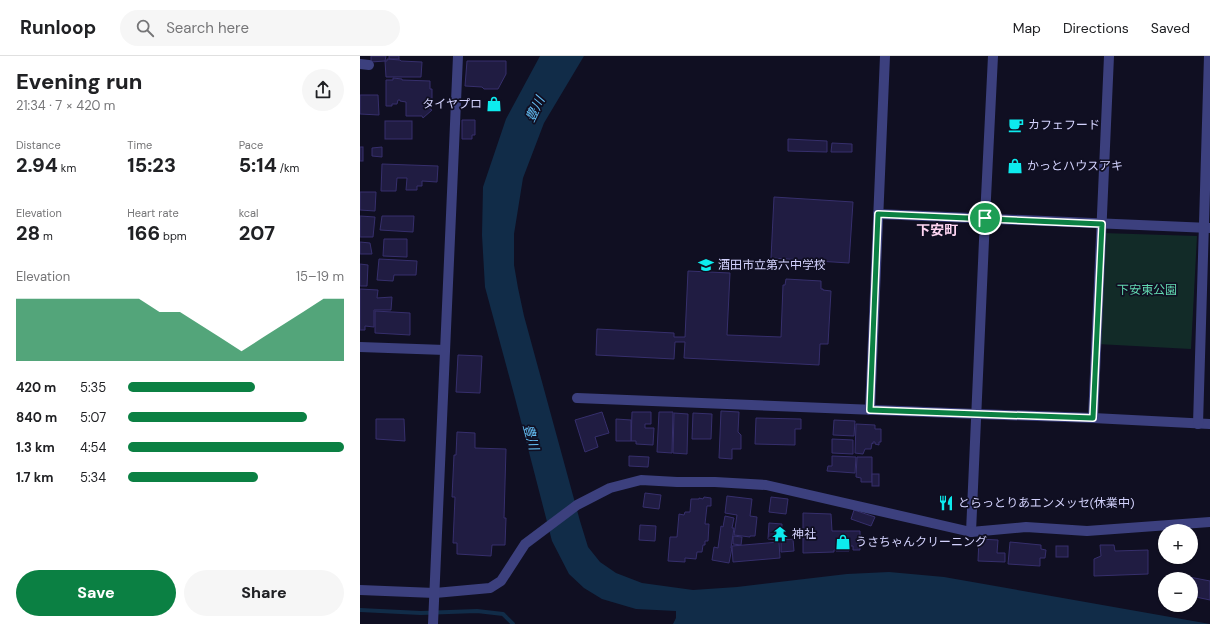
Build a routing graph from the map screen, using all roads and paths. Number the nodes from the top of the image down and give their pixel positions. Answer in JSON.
{"nodes":[{"id":1,"x":458,"y":56,"type":"edge"},
{"id":2,"x":885,"y":56,"type":"edge"},
{"id":3,"x":993,"y":56,"type":"edge"},
{"id":4,"x":1109,"y":56,"type":"edge"},
{"id":5,"x":1209,"y":56,"type":"edge"},
{"id":6,"x":878,"y":214,"type":"junction"},
{"id":7,"x":985,"y":218,"type":"junction"},
{"id":8,"x":1102,"y":224,"type":"junction"},
{"id":9,"x":1207,"y":228,"type":"edge"},
{"id":10,"x":360,"y":347,"type":"edge"},
{"id":11,"x":445,"y":350,"type":"junction"},
{"id":12,"x":577,"y":398,"type":"dead end"},
{"id":13,"x":870,"y":410,"type":"junction"},
{"id":14,"x":977,"y":414,"type":"junction"},
{"id":15,"x":1093,"y":418,"type":"junction"},
{"id":16,"x":1198,"y":424,"type":"junction"},
{"id":17,"x":1210,"y":424,"type":"edge"},
{"id":18,"x":1210,"y":522,"type":"edge"},
{"id":19,"x":971,"y":532,"type":"junction"},
{"id":20,"x":360,"y":590,"type":"edge"},
{"id":21,"x":435,"y":593,"type":"junction"},
{"id":22,"x":433,"y":624,"type":"edge"}],
"edges":[{"from":1,"to":11,"type":"street"},
{"from":2,"to":6,"type":"street"},
{"from":3,"to":7,"type":"street"},
{"from":4,"to":8,"type":"street"},
{"from":5,"to":9,"type":"street"},
{"from":6,"to":7,"type":"street"},
{"from":6,"to":13,"type":"street"},
{"from":7,"to":8,"type":"street"},
{"from":7,"to":14,"type":"street"},
{"from":8,"to":9,"type":"street"},
{"from":8,"to":15,"type":"street"},
{"from":9,"to":16,"type":"street"},
{"from":10,"to":11,"type":"street"},
{"from":11,"to":21,"type":"street"},
{"from":12,"to":13,"type":"street"},
{"from":13,"to":14,"type":"street"},
{"from":14,"to":15,"type":"street"},
{"from":14,"to":19,"type":"street"},
{"from":15,"to":16,"type":"street"},
{"from":16,"to":17,"type":"street"},
{"from":18,"to":19,"type":"street"},
{"from":19,"to":21,"type":"street"},
{"from":20,"to":21,"type":"street"},
{"from":21,"to":22,"type":"street"}]}
